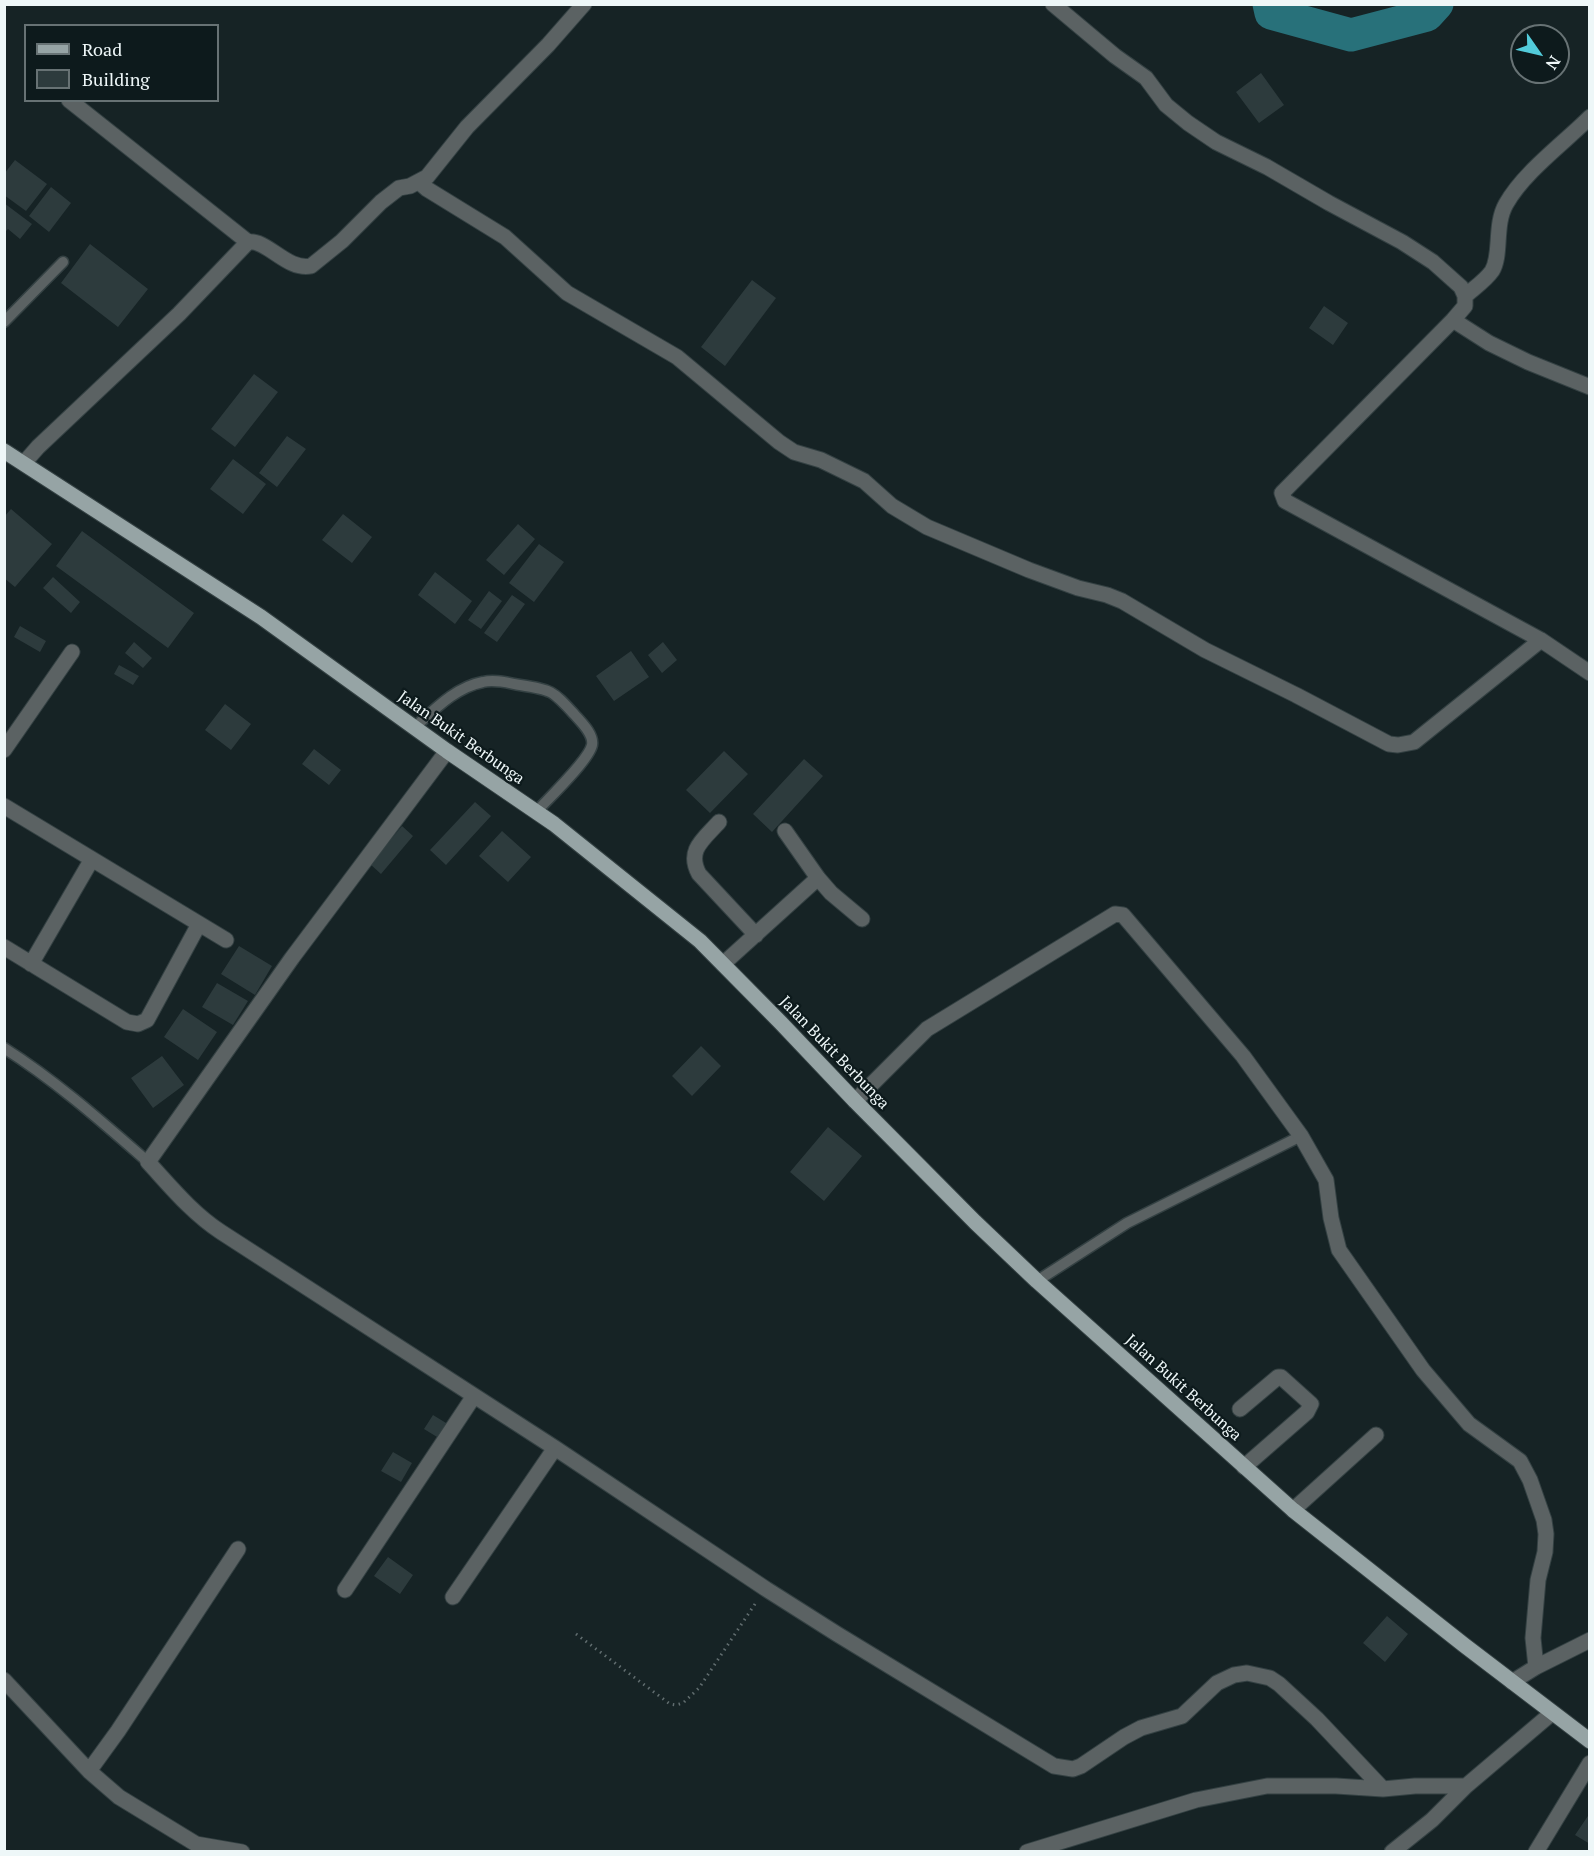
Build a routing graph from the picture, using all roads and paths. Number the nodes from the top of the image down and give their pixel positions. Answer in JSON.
{"nodes":[{"id":1,"x":584,"y":4,"type":"edge"},
{"id":2,"x":1053,"y":4,"type":"edge"},
{"id":3,"x":72,"y":102,"type":"edge"},
{"id":4,"x":1590,"y":117,"type":"edge"},
{"id":5,"x":419,"y":182,"type":"junction"},
{"id":6,"x":248,"y":242,"type":"junction"},
{"id":7,"x":63,"y":262,"type":"dead end"},
{"id":8,"x":1465,"y":296,"type":"junction"},
{"id":9,"x":1453,"y":320,"type":"junction"},
{"id":10,"x":4,"y":322,"type":"edge"},
{"id":11,"x":1590,"y":387,"type":"edge"},
{"id":12,"x":4,"y":451,"type":"edge"},
{"id":13,"x":24,"y":463,"type":"junction"},
{"id":14,"x":1541,"y":640,"type":"junction"},
{"id":15,"x":72,"y":652,"type":"dead end"},
{"id":16,"x":1590,"y":674,"type":"edge"},
{"id":17,"x":415,"y":727,"type":"junction"},
{"id":18,"x":4,"y":750,"type":"edge"},
{"id":19,"x":447,"y":752,"type":"junction"},
{"id":20,"x":4,"y":806,"type":"edge"},
{"id":21,"x":536,"y":812,"type":"junction"},
{"id":22,"x":719,"y":822,"type":"dead end"},
{"id":23,"x":784,"y":831,"type":"dead end"},
{"id":24,"x":92,"y":859,"type":"junction"},
{"id":25,"x":818,"y":878,"type":"junction"},
{"id":26,"x":862,"y":919,"type":"dead end"},
{"id":27,"x":199,"y":924,"type":"junction"},
{"id":28,"x":756,"y":935,"type":"junction"},
{"id":29,"x":226,"y":940,"type":"dead end"},
{"id":30,"x":4,"y":947,"type":"edge"},
{"id":31,"x":31,"y":963,"type":"junction"},
{"id":32,"x":723,"y":964,"type":"junction"},
{"id":33,"x":4,"y":1048,"type":"edge"},
{"id":34,"x":855,"y":1101,"type":"junction"},
{"id":35,"x":1301,"y":1136,"type":"junction"},
{"id":36,"x":148,"y":1162,"type":"junction"},
{"id":37,"x":1036,"y":1281,"type":"junction"},
{"id":38,"x":474,"y":1396,"type":"junction"},
{"id":39,"x":1240,"y":1409,"type":"dead end"},
{"id":40,"x":1376,"y":1435,"type":"dead end"},
{"id":41,"x":555,"y":1448,"type":"junction"},
{"id":42,"x":1244,"y":1467,"type":"junction"},
{"id":43,"x":1293,"y":1510,"type":"junction"},
{"id":44,"x":238,"y":1549,"type":"dead end"},
{"id":45,"x":766,"y":1589,"type":"junction"},
{"id":46,"x":345,"y":1590,"type":"dead end"},
{"id":47,"x":453,"y":1597,"type":"dead end"},
{"id":48,"x":576,"y":1634,"type":"dead end"},
{"id":49,"x":1590,"y":1640,"type":"edge"},
{"id":50,"x":1536,"y":1667,"type":"junction"},
{"id":51,"x":4,"y":1680,"type":"edge"},
{"id":52,"x":1512,"y":1682,"type":"junction"},
{"id":53,"x":1552,"y":1713,"type":"junction"},
{"id":54,"x":1590,"y":1741,"type":"edge"},
{"id":55,"x":1590,"y":1763,"type":"edge"},
{"id":56,"x":89,"y":1771,"type":"junction"},
{"id":57,"x":1466,"y":1786,"type":"junction"},
{"id":58,"x":1383,"y":1789,"type":"junction"},
{"id":59,"x":242,"y":1851,"type":"edge"},
{"id":60,"x":1026,"y":1851,"type":"edge"},
{"id":61,"x":1392,"y":1851,"type":"edge"},
{"id":62,"x":1536,"y":1851,"type":"edge"}],
"edges":[{"from":1,"to":5,"type":"street"},
{"from":2,"to":8,"type":"street"},
{"from":3,"to":6,"type":"street"},
{"from":4,"to":8,"type":"street"},
{"from":5,"to":6,"type":"street"},
{"from":5,"to":14,"type":"street"},
{"from":6,"to":13,"type":"street"},
{"from":7,"to":10,"type":"lane"},
{"from":8,"to":9,"type":"street"},
{"from":9,"to":11,"type":"street"},
{"from":9,"to":14,"type":"street"},
{"from":12,"to":13,"type":"main road","name":"Jalan Bukit Berbunga"},
{"from":13,"to":17,"type":"main road","name":"Jalan Bukit Berbunga"},
{"from":14,"to":16,"type":"street"},
{"from":15,"to":18,"type":"street"},
{"from":17,"to":19,"type":"main road","name":"Jalan Bukit Berbunga"},
{"from":17,"to":21,"type":"lane"},
{"from":19,"to":21,"type":"main road","name":"Jalan Bukit Berbunga"},
{"from":19,"to":36,"type":"street"},
{"from":20,"to":24,"type":"street"},
{"from":21,"to":32,"type":"main road","name":"Jalan Bukit Berbunga"},
{"from":22,"to":28,"type":"street"},
{"from":23,"to":25,"type":"street"},
{"from":24,"to":27,"type":"street"},
{"from":24,"to":31,"type":"street"},
{"from":25,"to":26,"type":"street"},
{"from":25,"to":28,"type":"street"},
{"from":27,"to":29,"type":"street"},
{"from":27,"to":31,"type":"street"},
{"from":28,"to":32,"type":"street"},
{"from":30,"to":31,"type":"street"},
{"from":32,"to":34,"type":"main road","name":"Jalan Bukit Berbunga"},
{"from":33,"to":36,"type":"lane"},
{"from":34,"to":35,"type":"street"},
{"from":34,"to":37,"type":"main road","name":"Jalan Bukit Berbunga"},
{"from":35,"to":37,"type":"lane"},
{"from":35,"to":50,"type":"street"},
{"from":36,"to":38,"type":"street"},
{"from":37,"to":42,"type":"main road","name":"Jalan Bukit Berbunga"},
{"from":38,"to":41,"type":"street"},
{"from":38,"to":46,"type":"street"},
{"from":39,"to":42,"type":"street"},
{"from":40,"to":43,"type":"street"},
{"from":41,"to":45,"type":"street"},
{"from":41,"to":47,"type":"street"},
{"from":42,"to":43,"type":"main road","name":"Jalan Bukit Berbunga"},
{"from":43,"to":52,"type":"main road","name":"Jalan Bukit Berbunga"},
{"from":44,"to":56,"type":"street"},
{"from":45,"to":48,"type":"path"},
{"from":45,"to":58,"type":"street"},
{"from":49,"to":50,"type":"street"},
{"from":50,"to":52,"type":"street"},
{"from":51,"to":56,"type":"street"},
{"from":52,"to":53,"type":"main road","name":"Jalan Bukit Berbunga"},
{"from":53,"to":54,"type":"main road","name":"Jalan Bukit Berbunga"},
{"from":53,"to":57,"type":"street"},
{"from":55,"to":62,"type":"street"},
{"from":56,"to":59,"type":"street"},
{"from":57,"to":58,"type":"street"},
{"from":57,"to":61,"type":"street"},
{"from":58,"to":60,"type":"street"}]}
